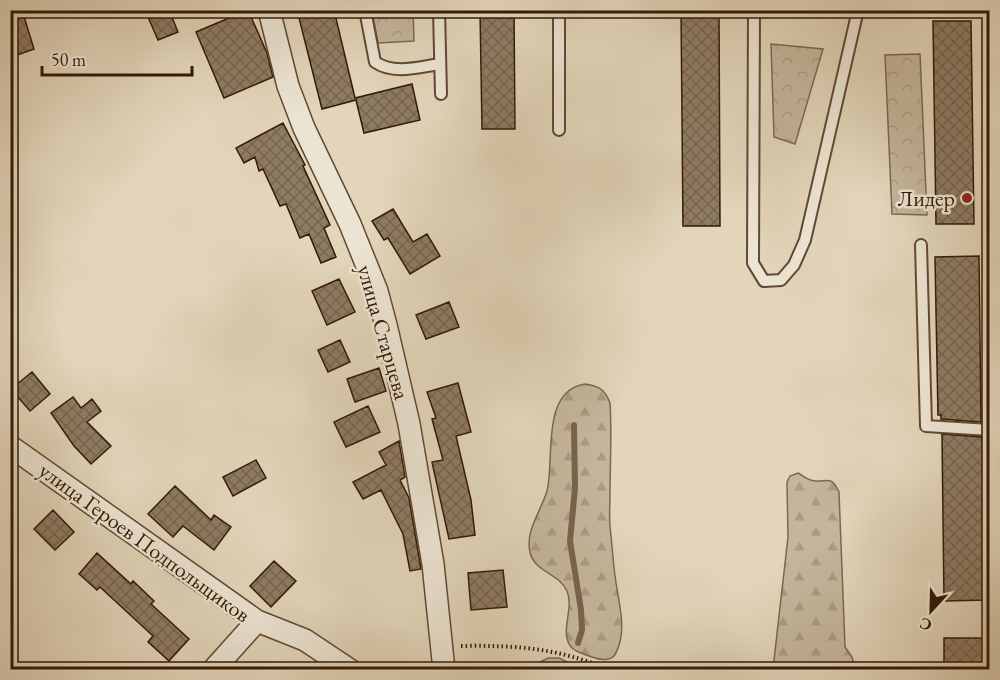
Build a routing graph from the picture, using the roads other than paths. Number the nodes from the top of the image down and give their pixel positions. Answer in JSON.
{"nodes":[{"id":1,"x":269,"y":10,"type":"edge"},
{"id":2,"x":365,"y":10,"type":"edge"},
{"id":3,"x":439,"y":10,"type":"edge"},
{"id":4,"x":559,"y":10,"type":"edge"},
{"id":5,"x":754,"y":10,"type":"edge"},
{"id":6,"x":858,"y":10,"type":"edge"},
{"id":7,"x":440,"y":64,"type":"junction"},
{"id":8,"x":441,"y":94,"type":"dead end"},
{"id":9,"x":559,"y":130,"type":"dead end"},
{"id":10,"x":921,"y":245,"type":"dead end"},
{"id":11,"x":990,"y":430,"type":"edge"},
{"id":12,"x":10,"y":446,"type":"edge"},
{"id":13,"x":257,"y":621,"type":"junction"},
{"id":14,"x":213,"y":669,"type":"edge"},
{"id":15,"x":350,"y":669,"type":"edge"},
{"id":16,"x":444,"y":669,"type":"edge"}],
"edges":[{"from":1,"to":16,"type":"street","name":"улица Старцева"},
{"from":2,"to":7,"type":"lane"},
{"from":3,"to":7,"type":"lane"},
{"from":4,"to":9,"type":"lane"},
{"from":5,"to":6,"type":"lane"},
{"from":7,"to":8,"type":"lane"},
{"from":10,"to":11,"type":"lane"},
{"from":12,"to":13,"type":"street","name":"улица Героев Подпольщиков"},
{"from":13,"to":14,"type":"street","name":"улица Героев Подпольщиков"},
{"from":13,"to":15,"type":"street"}]}
